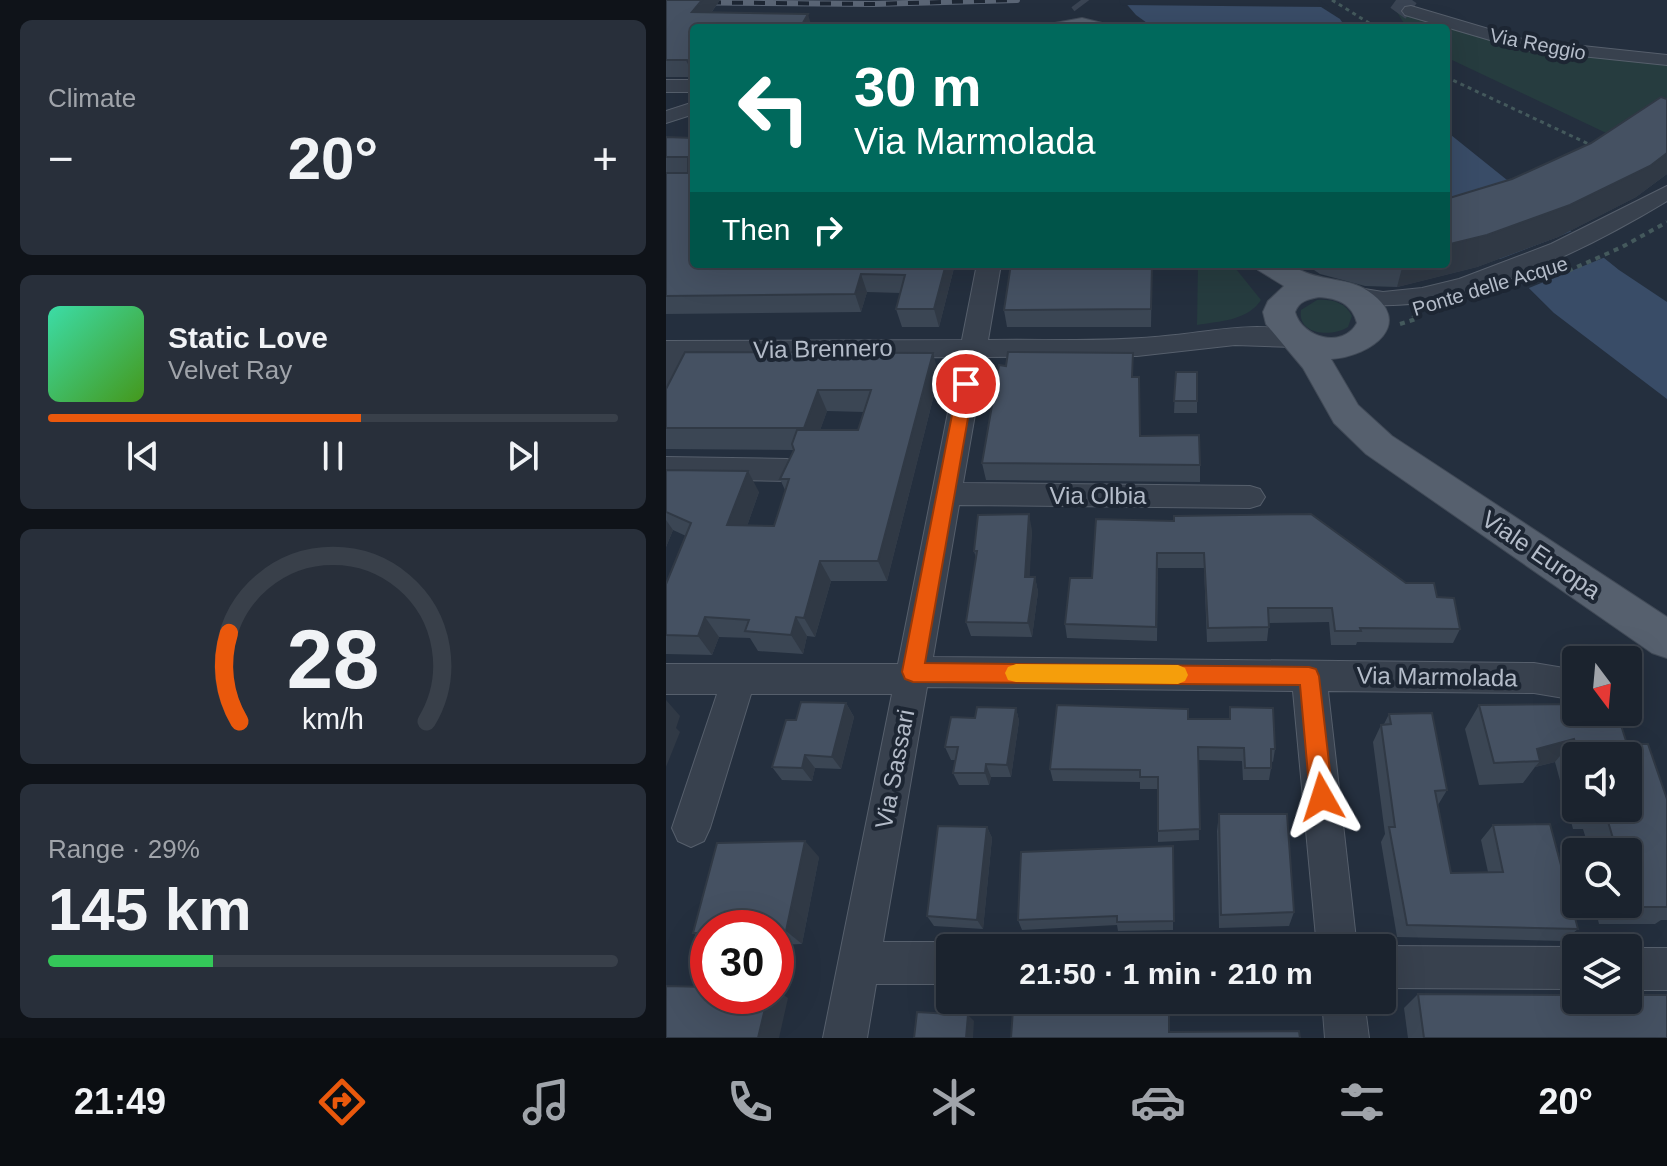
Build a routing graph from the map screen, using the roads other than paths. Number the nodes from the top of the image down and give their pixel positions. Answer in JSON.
{"nodes":[{"id":1,"x":1411,"y":11,"type":"tunnel mouth"},
{"id":2,"x":1667,"y":60,"type":"edge"},
{"id":3,"x":666,"y":86,"type":"edge"},
{"id":4,"x":690,"y":86,"type":"edge"},
{"id":5,"x":690,"y":109,"type":"edge"},
{"id":6,"x":666,"y":117,"type":"edge"},
{"id":7,"x":1667,"y":192,"type":"edge"},
{"id":8,"x":1667,"y":211,"type":"edge"},
{"id":9,"x":988,"y":268,"type":"edge"},
{"id":10,"x":1259,"y":268,"type":"edge"},
{"id":11,"x":1275,"y":268,"type":"edge"},
{"id":12,"x":1343,"y":292,"type":"junction"},
{"id":13,"x":1378,"y":321,"type":"junction"},
{"id":14,"x":1286,"y":325,"type":"junction"},
{"id":15,"x":973,"y":347,"type":"junction"},
{"id":16,"x":676,"y":350,"type":"edge"},
{"id":17,"x":666,"y":387,"type":"edge"},
{"id":18,"x":666,"y":468,"type":"edge"},
{"id":19,"x":1416,"y":468,"type":"junction"},
{"id":20,"x":787,"y":470,"type":"edge"},
{"id":21,"x":946,"y":494,"type":"junction"},
{"id":22,"x":1250,"y":497,"type":"dead end"},
{"id":23,"x":1658,"y":647,"type":"edge"},
{"id":24,"x":912,"y":676,"type":"junction"},
{"id":25,"x":1309,"y":676,"type":"junction"},
{"id":26,"x":666,"y":679,"type":"edge"},
{"id":27,"x":739,"y":679,"type":"junction"},
{"id":28,"x":1562,"y":683,"type":"edge"},
{"id":29,"x":691,"y":828,"type":"dead end"},
{"id":30,"x":1336,"y":934,"type":"edge"},
{"id":31,"x":859,"y":963,"type":"junction"},
{"id":32,"x":936,"y":963,"type":"edge"},
{"id":33,"x":1396,"y":967,"type":"edge"},
{"id":34,"x":1562,"y":968,"type":"edge"},
{"id":35,"x":1642,"y":969,"type":"edge"},
{"id":36,"x":1667,"y":969,"type":"edge"},
{"id":37,"x":1344,"y":1014,"type":"edge"},
{"id":38,"x":845,"y":1038,"type":"edge"},
{"id":39,"x":1347,"y":1038,"type":"edge"}],
"edges":[{"from":1,"to":2,"type":"street","name":"Via Reggio"},
{"from":3,"to":4,"type":"street"},
{"from":5,"to":6,"type":"street"},
{"from":7,"to":13,"type":"street"},
{"from":8,"to":13,"type":"street","name":"Ponte delle Acque"},
{"from":9,"to":15,"type":"street","name":"Via Sassari"},
{"from":10,"to":14,"type":"main road","name":"Viale Europa"},
{"from":11,"to":12,"type":"main road"},
{"from":12,"to":13,"type":"main road"},
{"from":12,"to":14,"type":"main road"},
{"from":13,"to":14,"type":"main road"},
{"from":13,"to":19,"type":"main road","name":"Viale Europa"},
{"from":14,"to":15,"type":"street","name":"Via Brennero"},
{"from":14,"to":19,"type":"main road","name":"Viale Europa"},
{"from":15,"to":16,"type":"street","name":"Via Brennero"},
{"from":15,"to":21,"type":"street","name":"Via Sassari"},
{"from":16,"to":17,"type":"street"},
{"from":18,"to":20,"type":"street"},
{"from":19,"to":23,"type":"main road","name":"Viale Europa"},
{"from":21,"to":22,"type":"street","name":"Via Olbia"},
{"from":21,"to":24,"type":"street","name":"Via Sassari"},
{"from":24,"to":25,"type":"street","name":"Via Marmolada"},
{"from":24,"to":27,"type":"street","name":"Via Marmolada"},
{"from":24,"to":31,"type":"street","name":"Via Sassari"},
{"from":25,"to":28,"type":"street","name":"Via Marmolada"},
{"from":25,"to":30,"type":"street"},
{"from":26,"to":27,"type":"street","name":"Via Marmolada"},
{"from":27,"to":29,"type":"street"},
{"from":31,"to":32,"type":"street"},
{"from":31,"to":38,"type":"street","name":"Via Sassari"},
{"from":33,"to":34,"type":"street"},
{"from":35,"to":36,"type":"street"},
{"from":37,"to":39,"type":"street"}]}
